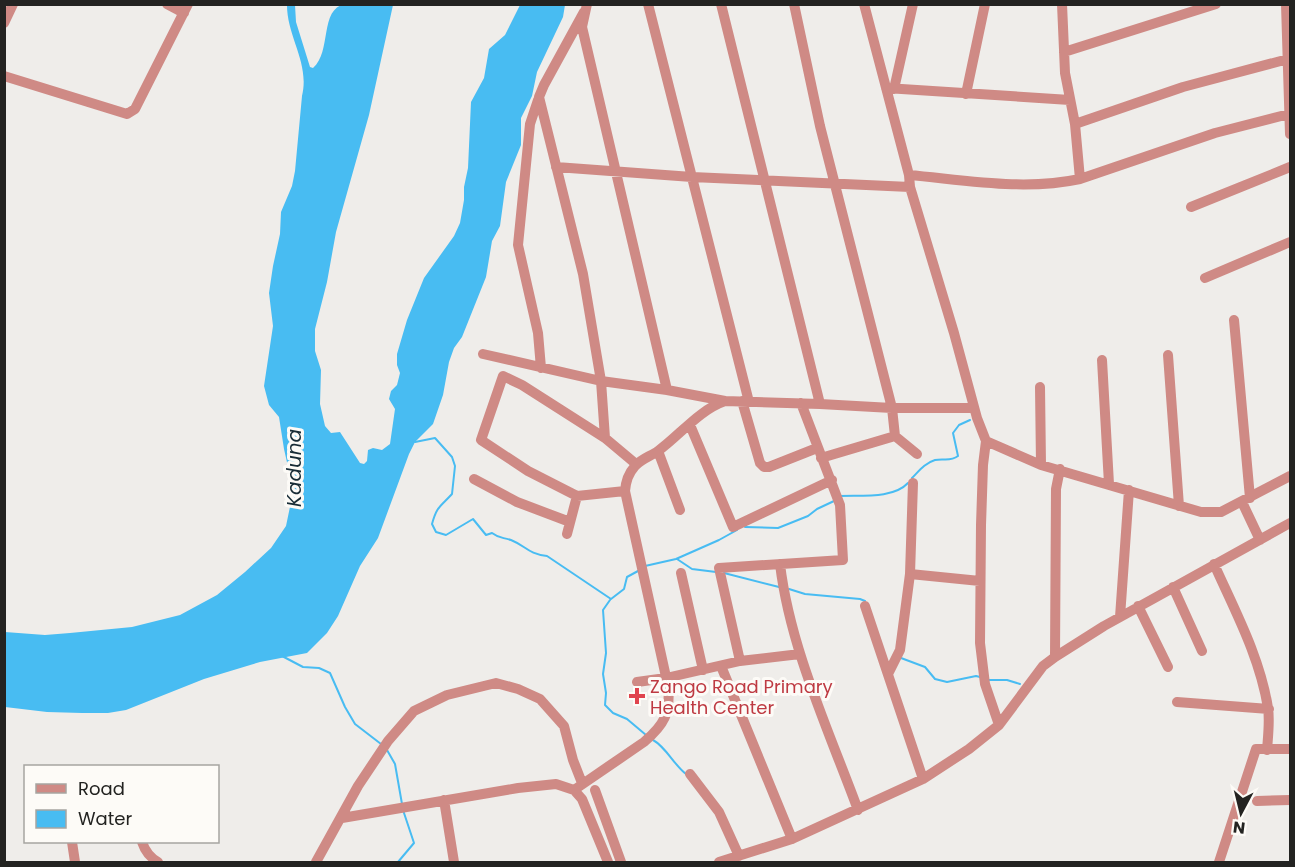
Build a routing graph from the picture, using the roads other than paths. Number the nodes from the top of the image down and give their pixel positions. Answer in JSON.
{"nodes":[{"id":1,"x":13,"y":4,"type":"edge"},
{"id":2,"x":167,"y":4,"type":"edge"},
{"id":3,"x":648,"y":4,"type":"edge"},
{"id":4,"x":721,"y":4,"type":"edge"},
{"id":5,"x":794,"y":4,"type":"edge"},
{"id":6,"x":864,"y":4,"type":"edge"},
{"id":7,"x":914,"y":4,"type":"edge"},
{"id":8,"x":985,"y":4,"type":"edge"},
{"id":9,"x":1062,"y":4,"type":"edge"},
{"id":10,"x":1216,"y":4,"type":"edge"},
{"id":11,"x":1286,"y":4,"type":"edge"},
{"id":12,"x":585,"y":8,"type":"edge"},
{"id":13,"x":186,"y":9,"type":"edge"},
{"id":14,"x":4,"y":23,"type":"edge"},
{"id":15,"x":1064,"y":51,"type":"junction"},
{"id":16,"x":1288,"y":59,"type":"junction"},
{"id":17,"x":4,"y":76,"type":"edge"},
{"id":18,"x":890,"y":88,"type":"junction"},
{"id":19,"x":966,"y":94,"type":"junction"},
{"id":20,"x":539,"y":97,"type":"junction"},
{"id":21,"x":1070,"y":100,"type":"junction"},
{"id":22,"x":1289,"y":114,"type":"edge"},
{"id":23,"x":1075,"y":124,"type":"junction"},
{"id":24,"x":1290,"y":134,"type":"edge"},
{"id":25,"x":556,"y":167,"type":"junction"},
{"id":26,"x":1290,"y":167,"type":"edge"},
{"id":27,"x":616,"y":171,"type":"junction"},
{"id":28,"x":692,"y":177,"type":"junction"},
{"id":29,"x":1080,"y":179,"type":"junction"},
{"id":30,"x":765,"y":180,"type":"junction"},
{"id":31,"x":909,"y":181,"type":"junction"},
{"id":32,"x":835,"y":183,"type":"junction"},
{"id":33,"x":1191,"y":207,"type":"dead end"},
{"id":34,"x":1290,"y":242,"type":"edge"},
{"id":35,"x":1205,"y":278,"type":"dead end"},
{"id":36,"x":1234,"y":320,"type":"dead end"},
{"id":37,"x":483,"y":354,"type":"dead end"},
{"id":38,"x":1168,"y":355,"type":"dead end"},
{"id":39,"x":1102,"y":360,"type":"dead end"},
{"id":40,"x":541,"y":368,"type":"junction"},
{"id":41,"x":601,"y":381,"type":"junction"},
{"id":42,"x":1040,"y":387,"type":"dead end"},
{"id":43,"x":667,"y":390,"type":"junction"},
{"id":44,"x":725,"y":401,"type":"junction"},
{"id":45,"x":746,"y":402,"type":"junction"},
{"id":46,"x":801,"y":403,"type":"junction"},
{"id":47,"x":820,"y":404,"type":"junction"},
{"id":48,"x":892,"y":408,"type":"junction"},
{"id":49,"x":974,"y":408,"type":"junction"},
{"id":50,"x":690,"y":425,"type":"junction"},
{"id":51,"x":895,"y":436,"type":"junction"},
{"id":52,"x":605,"y":438,"type":"junction"},
{"id":53,"x":986,"y":441,"type":"junction"},
{"id":54,"x":658,"y":451,"type":"junction"},
{"id":55,"x":819,"y":453,"type":"junction"},
{"id":56,"x":917,"y":454,"type":"dead end"},
{"id":57,"x":636,"y":464,"type":"junction"},
{"id":58,"x":1041,"y":465,"type":"junction"},
{"id":59,"x":1060,"y":469,"type":"junction"},
{"id":60,"x":1290,"y":476,"type":"edge"},
{"id":61,"x":474,"y":479,"type":"dead end"},
{"id":62,"x":832,"y":480,"type":"junction"},
{"id":63,"x":913,"y":483,"type":"dead end"},
{"id":64,"x":1109,"y":484,"type":"junction"},
{"id":65,"x":1129,"y":490,"type":"junction"},
{"id":66,"x":625,"y":491,"type":"junction"},
{"id":67,"x":577,"y":496,"type":"junction"},
{"id":68,"x":1246,"y":500,"type":"junction"},
{"id":69,"x":1179,"y":506,"type":"junction"},
{"id":70,"x":680,"y":510,"type":"dead end"},
{"id":71,"x":570,"y":522,"type":"junction"},
{"id":72,"x":1290,"y":523,"type":"edge"},
{"id":73,"x":567,"y":534,"type":"dead end"},
{"id":74,"x":1260,"y":540,"type":"junction"},
{"id":75,"x":780,"y":564,"type":"junction"},
{"id":76,"x":1214,"y":564,"type":"junction"},
{"id":77,"x":681,"y":573,"type":"dead end"},
{"id":78,"x":910,"y":574,"type":"junction"},
{"id":79,"x":980,"y":581,"type":"junction"},
{"id":80,"x":1173,"y":587,"type":"junction"},
{"id":81,"x":865,"y":606,"type":"dead end"},
{"id":82,"x":1138,"y":606,"type":"junction"},
{"id":83,"x":1120,"y":617,"type":"junction"},
{"id":84,"x":1202,"y":651,"type":"dead end"},
{"id":85,"x":800,"y":654,"type":"junction"},
{"id":86,"x":1055,"y":657,"type":"junction"},
{"id":87,"x":740,"y":661,"type":"junction"},
{"id":88,"x":721,"y":666,"type":"junction"},
{"id":89,"x":1168,"y":667,"type":"dead end"},
{"id":90,"x":703,"y":670,"type":"junction"},
{"id":91,"x":888,"y":674,"type":"junction"},
{"id":92,"x":666,"y":678,"type":"junction"},
{"id":93,"x":637,"y":682,"type":"dead end"},
{"id":94,"x":1177,"y":702,"type":"dead end"},
{"id":95,"x":1269,"y":709,"type":"junction"},
{"id":96,"x":999,"y":725,"type":"junction"},
{"id":97,"x":1290,"y":749,"type":"edge"},
{"id":98,"x":1267,"y":750,"type":"junction"},
{"id":99,"x":690,"y":774,"type":"dead end"},
{"id":100,"x":923,"y":779,"type":"junction"},
{"id":101,"x":578,"y":786,"type":"junction"},
{"id":102,"x":595,"y":790,"type":"dead end"},
{"id":103,"x":444,"y":800,"type":"junction"},
{"id":104,"x":1290,"y":800,"type":"edge"},
{"id":105,"x":1257,"y":801,"type":"dead end"},
{"id":106,"x":858,"y":810,"type":"junction"},
{"id":107,"x":342,"y":818,"type":"junction"},
{"id":108,"x":792,"y":839,"type":"junction"},
{"id":109,"x":72,"y":843,"type":"edge"},
{"id":110,"x":142,"y":843,"type":"edge"},
{"id":111,"x":730,"y":860,"type":"edge"},
{"id":112,"x":75,"y":862,"type":"edge"},
{"id":113,"x":158,"y":862,"type":"edge"},
{"id":114,"x":316,"y":862,"type":"edge"},
{"id":115,"x":454,"y":862,"type":"edge"},
{"id":116,"x":608,"y":862,"type":"edge"},
{"id":117,"x":621,"y":862,"type":"edge"},
{"id":118,"x":1219,"y":862,"type":"edge"}],
"edges":[{"from":1,"to":14,"type":"street"},
{"from":2,"to":13,"type":"street"},
{"from":3,"to":28,"type":"street"},
{"from":4,"to":30,"type":"street"},
{"from":5,"to":32,"type":"street"},
{"from":6,"to":18,"type":"street"},
{"from":7,"to":18,"type":"street"},
{"from":8,"to":19,"type":"street"},
{"from":9,"to":15,"type":"street"},
{"from":10,"to":15,"type":"street"},
{"from":11,"to":16,"type":"street"},
{"from":12,"to":20,"type":"street"},
{"from":12,"to":27,"type":"street"},
{"from":13,"to":17,"type":"street"},
{"from":15,"to":21,"type":"street"},
{"from":16,"to":22,"type":"street"},
{"from":16,"to":23,"type":"street"},
{"from":18,"to":19,"type":"street"},
{"from":18,"to":31,"type":"street"},
{"from":19,"to":21,"type":"street"},
{"from":20,"to":25,"type":"street"},
{"from":20,"to":40,"type":"street"},
{"from":21,"to":23,"type":"street"},
{"from":22,"to":24,"type":"street"},
{"from":22,"to":29,"type":"street"},
{"from":23,"to":29,"type":"street"},
{"from":25,"to":27,"type":"street"},
{"from":25,"to":41,"type":"street"},
{"from":26,"to":33,"type":"street"},
{"from":27,"to":28,"type":"street"},
{"from":27,"to":43,"type":"street"},
{"from":28,"to":30,"type":"street"},
{"from":28,"to":45,"type":"street"},
{"from":29,"to":31,"type":"street"},
{"from":30,"to":32,"type":"street"},
{"from":30,"to":47,"type":"street"},
{"from":31,"to":32,"type":"street"},
{"from":31,"to":49,"type":"street"},
{"from":32,"to":48,"type":"street"},
{"from":34,"to":35,"type":"street"},
{"from":36,"to":68,"type":"street"},
{"from":37,"to":40,"type":"street"},
{"from":38,"to":69,"type":"street"},
{"from":39,"to":64,"type":"street"},
{"from":40,"to":41,"type":"street"},
{"from":41,"to":43,"type":"street"},
{"from":41,"to":52,"type":"street"},
{"from":42,"to":58,"type":"street"},
{"from":43,"to":44,"type":"street"},
{"from":44,"to":45,"type":"street"},
{"from":44,"to":50,"type":"street"},
{"from":45,"to":46,"type":"street"},
{"from":45,"to":55,"type":"street"},
{"from":46,"to":47,"type":"street"},
{"from":46,"to":55,"type":"street"},
{"from":47,"to":48,"type":"street"},
{"from":48,"to":49,"type":"street"},
{"from":48,"to":51,"type":"street"},
{"from":49,"to":53,"type":"street"},
{"from":50,"to":54,"type":"street"},
{"from":50,"to":62,"type":"street"},
{"from":51,"to":55,"type":"street"},
{"from":51,"to":56,"type":"street"},
{"from":52,"to":57,"type":"street"},
{"from":52,"to":67,"type":"street"},
{"from":53,"to":58,"type":"street"},
{"from":53,"to":79,"type":"street"},
{"from":54,"to":57,"type":"street"},
{"from":54,"to":70,"type":"street"},
{"from":55,"to":62,"type":"street"},
{"from":57,"to":66,"type":"street"},
{"from":58,"to":59,"type":"street"},
{"from":59,"to":64,"type":"street"},
{"from":59,"to":86,"type":"street"},
{"from":60,"to":68,"type":"street"},
{"from":61,"to":71,"type":"street"},
{"from":62,"to":75,"type":"street"},
{"from":63,"to":78,"type":"street"},
{"from":64,"to":65,"type":"street"},
{"from":65,"to":69,"type":"street"},
{"from":65,"to":83,"type":"street"},
{"from":66,"to":67,"type":"street"},
{"from":66,"to":92,"type":"street"},
{"from":67,"to":71,"type":"street"},
{"from":68,"to":69,"type":"street"},
{"from":68,"to":74,"type":"street"},
{"from":71,"to":73,"type":"street"},
{"from":72,"to":74,"type":"street"},
{"from":74,"to":76,"type":"street"},
{"from":75,"to":85,"type":"street"},
{"from":75,"to":87,"type":"street"},
{"from":76,"to":80,"type":"street"},
{"from":76,"to":95,"type":"street"},
{"from":77,"to":90,"type":"street"},
{"from":78,"to":79,"type":"street"},
{"from":78,"to":91,"type":"street"},
{"from":79,"to":96,"type":"street"},
{"from":80,"to":82,"type":"street"},
{"from":80,"to":84,"type":"street"},
{"from":81,"to":91,"type":"street"},
{"from":82,"to":83,"type":"street"},
{"from":82,"to":89,"type":"street"},
{"from":83,"to":86,"type":"street"},
{"from":85,"to":87,"type":"street"},
{"from":85,"to":106,"type":"street"},
{"from":86,"to":96,"type":"street"},
{"from":87,"to":88,"type":"street"},
{"from":88,"to":90,"type":"street"},
{"from":88,"to":108,"type":"street"},
{"from":90,"to":92,"type":"street"},
{"from":91,"to":100,"type":"street"},
{"from":92,"to":93,"type":"street"},
{"from":92,"to":101,"type":"street"},
{"from":94,"to":95,"type":"street"},
{"from":95,"to":98,"type":"street"},
{"from":96,"to":100,"type":"street"},
{"from":97,"to":98,"type":"street"},
{"from":98,"to":118,"type":"street"},
{"from":99,"to":111,"type":"street"},
{"from":100,"to":106,"type":"street"},
{"from":101,"to":103,"type":"street"},
{"from":101,"to":107,"type":"street"},
{"from":101,"to":116,"type":"street"},
{"from":102,"to":117,"type":"street"},
{"from":103,"to":107,"type":"street"},
{"from":103,"to":115,"type":"street"},
{"from":104,"to":105,"type":"street"},
{"from":106,"to":108,"type":"street"},
{"from":107,"to":114,"type":"street"},
{"from":108,"to":111,"type":"street"},
{"from":109,"to":112,"type":"street"},
{"from":110,"to":113,"type":"street"}]}
